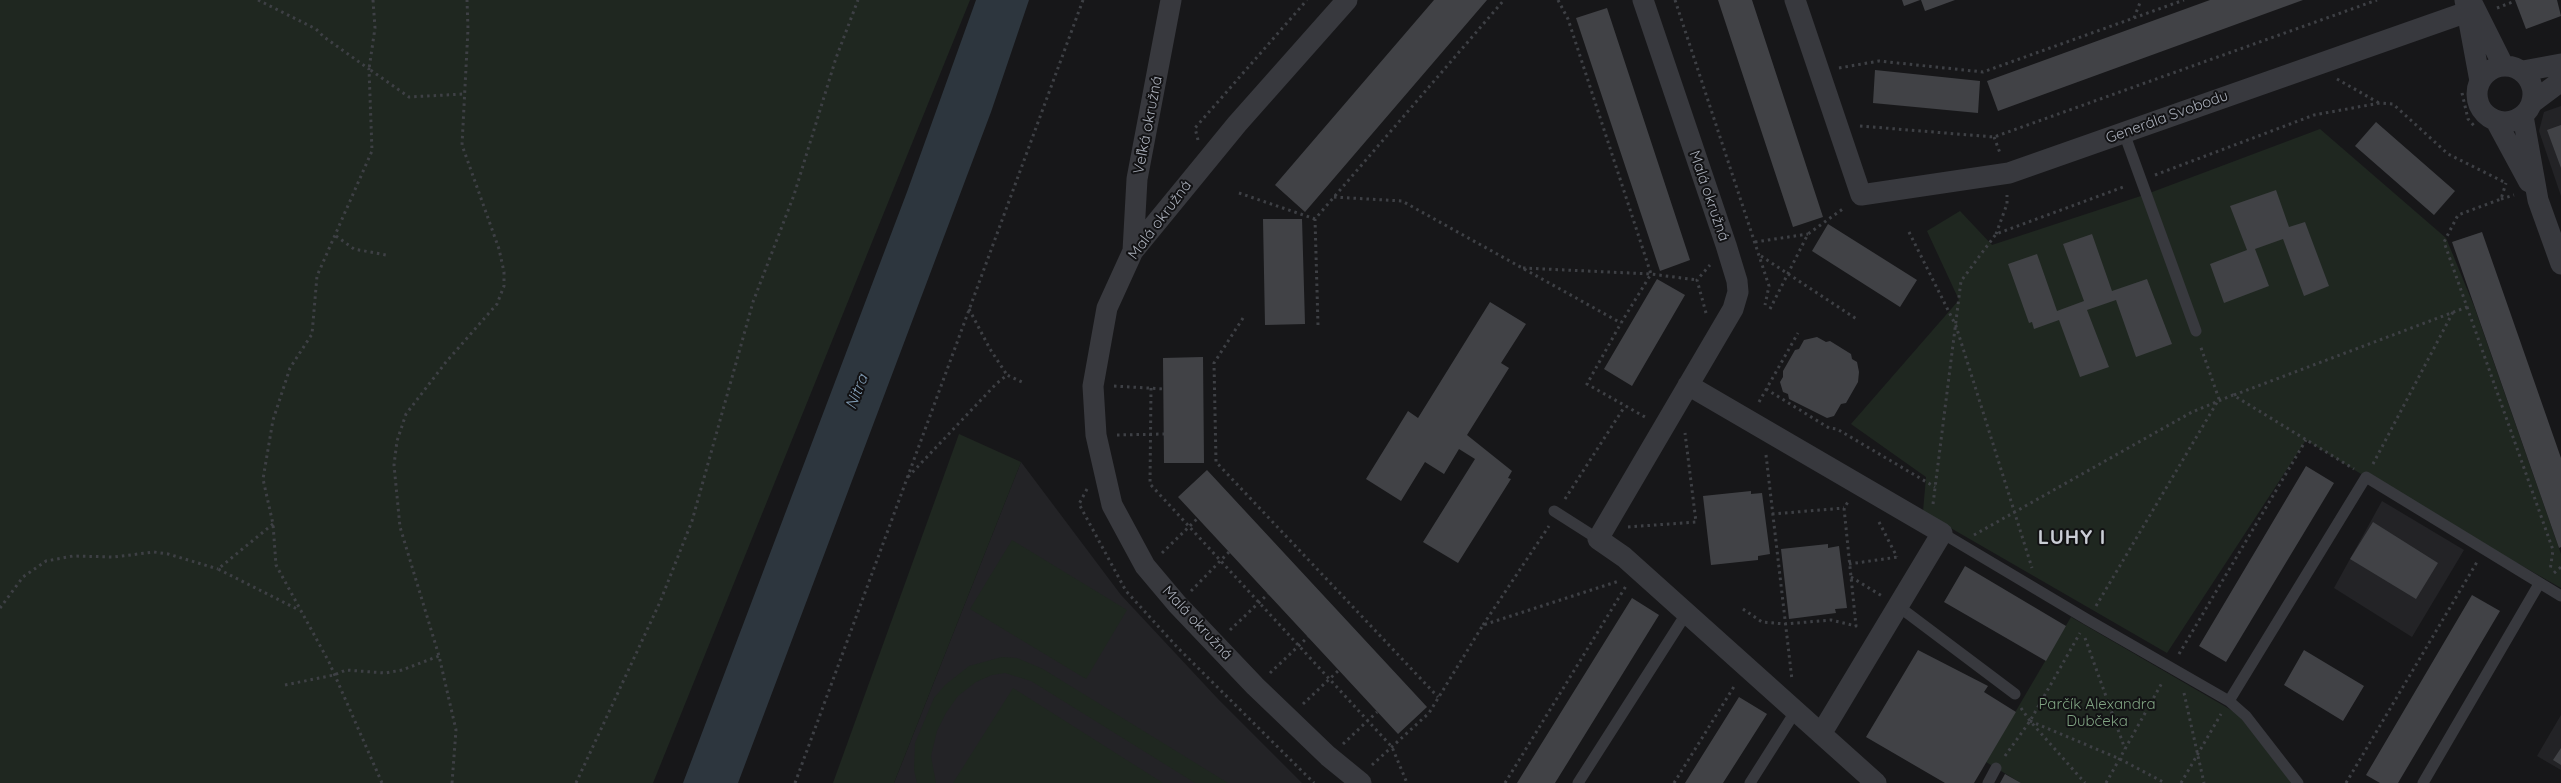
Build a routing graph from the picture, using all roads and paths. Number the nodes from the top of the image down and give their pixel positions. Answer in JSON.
{"nodes":[{"id":1,"x":258,"y":0,"type":"edge"},
{"id":2,"x":372,"y":0,"type":"edge"},
{"id":3,"x":467,"y":0,"type":"edge"},
{"id":4,"x":858,"y":0,"type":"edge"},
{"id":5,"x":1083,"y":0,"type":"edge"},
{"id":6,"x":1171,"y":0,"type":"edge"},
{"id":7,"x":1307,"y":0,"type":"edge"},
{"id":8,"x":1347,"y":0,"type":"edge"},
{"id":9,"x":1504,"y":0,"type":"edge"},
{"id":10,"x":1558,"y":0,"type":"edge"},
{"id":11,"x":1643,"y":0,"type":"edge"},
{"id":12,"x":1675,"y":0,"type":"edge"},
{"id":13,"x":1795,"y":0,"type":"edge"},
{"id":14,"x":2142,"y":0,"type":"edge"},
{"id":15,"x":2184,"y":0,"type":"edge"},
{"id":16,"x":2378,"y":0,"type":"edge"},
{"id":17,"x":2515,"y":1,"type":"edge"},
{"id":18,"x":2472,"y":6,"type":"edge"},
{"id":19,"x":2134,"y":18,"type":"junction"},
{"id":20,"x":2561,"y":64,"type":"edge"},
{"id":21,"x":2503,"y":65,"type":"junction"},
{"id":22,"x":2312,"y":66,"type":"junction"},
{"id":23,"x":369,"y":69,"type":"junction"},
{"id":24,"x":1819,"y":71,"type":"junction"},
{"id":25,"x":2523,"y":71,"type":"junction"},
{"id":26,"x":2561,"y":81,"type":"edge"},
{"id":27,"x":2471,"y":84,"type":"junction"},
{"id":28,"x":464,"y":94,"type":"junction"},
{"id":29,"x":2380,"y":103,"type":"dead end"},
{"id":30,"x":2528,"y":109,"type":"junction"},
{"id":31,"x":1836,"y":124,"type":"junction"},
{"id":32,"x":2487,"y":126,"type":"junction"},
{"id":33,"x":2124,"y":133,"type":"junction"},
{"id":34,"x":1198,"y":142,"type":"dead end"},
{"id":35,"x":2009,"y":173,"type":"junction"},
{"id":36,"x":2502,"y":176,"type":"dead end"},
{"id":37,"x":1239,"y":193,"type":"dead end"},
{"id":38,"x":2515,"y":194,"type":"dead end"},
{"id":39,"x":1860,"y":195,"type":"junction"},
{"id":40,"x":1334,"y":197,"type":"junction"},
{"id":41,"x":2501,"y":199,"type":"junction"},
{"id":42,"x":2538,"y":200,"type":"junction"},
{"id":43,"x":1315,"y":219,"type":"junction"},
{"id":44,"x":1908,"y":232,"type":"dead end"},
{"id":45,"x":1808,"y":234,"type":"junction"},
{"id":46,"x":1996,"y":234,"type":"dead end"},
{"id":47,"x":336,"y":236,"type":"junction"},
{"id":48,"x":1755,"y":242,"type":"junction"},
{"id":49,"x":1726,"y":245,"type":"junction"},
{"id":50,"x":1134,"y":251,"type":"junction"},
{"id":51,"x":386,"y":255,"type":"dead end"},
{"id":52,"x":1760,"y":256,"type":"junction"},
{"id":53,"x":2561,"y":264,"type":"edge"},
{"id":54,"x":1520,"y":268,"type":"junction"},
{"id":55,"x":1788,"y":273,"type":"junction"},
{"id":56,"x":1651,"y":274,"type":"junction"},
{"id":57,"x":1697,"y":280,"type":"junction"},
{"id":58,"x":1765,"y":305,"type":"dead end"},
{"id":59,"x":2467,"y":307,"type":"junction"},
{"id":60,"x":969,"y":309,"type":"junction"},
{"id":61,"x":1770,"y":309,"type":"dead end"},
{"id":62,"x":2453,"y":312,"type":"junction"},
{"id":63,"x":1243,"y":318,"type":"dead end"},
{"id":64,"x":1858,"y":320,"type":"dead end"},
{"id":65,"x":1621,"y":323,"type":"junction"},
{"id":66,"x":1318,"y":325,"type":"dead end"},
{"id":67,"x":2196,"y":331,"type":"joint"},
{"id":68,"x":1798,"y":333,"type":"dead end"},
{"id":69,"x":1713,"y":342,"type":"junction"},
{"id":70,"x":1007,"y":375,"type":"junction"},
{"id":71,"x":1022,"y":382,"type":"dead end"},
{"id":72,"x":1108,"y":386,"type":"dead end"},
{"id":73,"x":1151,"y":388,"type":"junction"},
{"id":74,"x":1164,"y":389,"type":"dead end"},
{"id":75,"x":1766,"y":389,"type":"junction"},
{"id":76,"x":1684,"y":391,"type":"junction"},
{"id":77,"x":2233,"y":395,"type":"junction"},
{"id":78,"x":2219,"y":399,"type":"junction"},
{"id":79,"x":1625,"y":406,"type":"junction"},
{"id":80,"x":1756,"y":425,"type":"junction"},
{"id":81,"x":1662,"y":427,"type":"junction"},
{"id":82,"x":1150,"y":434,"type":"junction"},
{"id":83,"x":1164,"y":434,"type":"dead end"},
{"id":84,"x":1109,"y":436,"type":"dead end"},
{"id":85,"x":2306,"y":440,"type":"junction"},
{"id":86,"x":2366,"y":477,"type":"junction"},
{"id":87,"x":907,"y":478,"type":"junction"},
{"id":88,"x":1861,"y":486,"type":"junction"},
{"id":89,"x":1935,"y":487,"type":"dead end"},
{"id":90,"x":1844,"y":508,"type":"junction"},
{"id":91,"x":1557,"y":509,"type":"junction"},
{"id":92,"x":2014,"y":512,"type":"junction"},
{"id":93,"x":1772,"y":514,"type":"junction"},
{"id":94,"x":1198,"y":518,"type":"dead end"},
{"id":95,"x":273,"y":524,"type":"junction"},
{"id":96,"x":1189,"y":526,"type":"junction"},
{"id":97,"x":1619,"y":528,"type":"dead end"},
{"id":98,"x":1951,"y":538,"type":"junction"},
{"id":99,"x":1598,"y":539,"type":"junction"},
{"id":100,"x":2484,"y":549,"type":"junction"},
{"id":101,"x":1229,"y":552,"type":"dead end"},
{"id":102,"x":1930,"y":554,"type":"junction"},
{"id":103,"x":1159,"y":556,"type":"dead end"},
{"id":104,"x":1220,"y":560,"type":"junction"},
{"id":105,"x":1849,"y":564,"type":"junction"},
{"id":106,"x":218,"y":569,"type":"junction"},
{"id":107,"x":1634,"y":573,"type":"junction"},
{"id":108,"x":1850,"y":576,"type":"junction"},
{"id":109,"x":2544,"y":580,"type":"junction"},
{"id":110,"x":1191,"y":591,"type":"dead end"},
{"id":111,"x":2040,"y":592,"type":"junction"},
{"id":112,"x":1268,"y":594,"type":"dead end"},
{"id":113,"x":2561,"y":596,"type":"edge"},
{"id":114,"x":1259,"y":602,"type":"junction"},
{"id":115,"x":1898,"y":606,"type":"junction"},
{"id":116,"x":0,"y":608,"type":"edge"},
{"id":117,"x":1743,"y":609,"type":"dead end"},
{"id":118,"x":299,"y":610,"type":"junction"},
{"id":119,"x":1686,"y":614,"type":"junction"},
{"id":120,"x":2088,"y":620,"type":"junction"},
{"id":121,"x":1785,"y":624,"type":"junction"},
{"id":122,"x":1483,"y":626,"type":"junction"},
{"id":123,"x":1228,"y":632,"type":"dead end"},
{"id":124,"x":1308,"y":636,"type":"dead end"},
{"id":125,"x":1298,"y":645,"type":"junction"},
{"id":126,"x":439,"y":656,"type":"junction"},
{"id":127,"x":1746,"y":668,"type":"junction"},
{"id":128,"x":2171,"y":668,"type":"junction"},
{"id":129,"x":1339,"y":670,"type":"dead end"},
{"id":130,"x":1269,"y":674,"type":"dead end"},
{"id":131,"x":334,"y":675,"type":"junction"},
{"id":132,"x":1330,"y":679,"type":"junction"},
{"id":133,"x":285,"y":685,"type":"dead end"},
{"id":134,"x":2183,"y":689,"type":"dead end"},
{"id":135,"x":2015,"y":694,"type":"dead end"},
{"id":136,"x":1438,"y":697,"type":"junction"},
{"id":137,"x":2229,"y":701,"type":"junction"},
{"id":138,"x":1301,"y":706,"type":"dead end"},
{"id":139,"x":1378,"y":712,"type":"dead end"},
{"id":140,"x":1795,"y":712,"type":"junction"},
{"id":141,"x":1368,"y":721,"type":"junction"},
{"id":142,"x":2030,"y":721,"type":"junction"},
{"id":143,"x":1821,"y":734,"type":"junction"},
{"id":144,"x":1342,"y":745,"type":"dead end"},
{"id":145,"x":1392,"y":747,"type":"junction"},
{"id":146,"x":2125,"y":749,"type":"junction"},
{"id":147,"x":2198,"y":754,"type":"junction"},
{"id":148,"x":2120,"y":759,"type":"junction"},
{"id":149,"x":1996,"y":768,"type":"joint"},
{"id":150,"x":1364,"y":776,"type":"edge"},
{"id":151,"x":382,"y":783,"type":"edge"},
{"id":152,"x":452,"y":783,"type":"edge"},
{"id":153,"x":576,"y":783,"type":"edge"},
{"id":154,"x":795,"y":783,"type":"edge"},
{"id":155,"x":1407,"y":783,"type":"edge"},
{"id":156,"x":1505,"y":783,"type":"edge"},
{"id":157,"x":1578,"y":783,"type":"edge"},
{"id":158,"x":1674,"y":783,"type":"edge"},
{"id":159,"x":1750,"y":783,"type":"edge"},
{"id":160,"x":1876,"y":783,"type":"edge"},
{"id":161,"x":1988,"y":783,"type":"edge"},
{"id":162,"x":2085,"y":783,"type":"edge"},
{"id":163,"x":2106,"y":783,"type":"edge"},
{"id":164,"x":2165,"y":783,"type":"edge"},
{"id":165,"x":2181,"y":783,"type":"edge"},
{"id":166,"x":2204,"y":783,"type":"edge"},
{"id":167,"x":2298,"y":783,"type":"edge"},
{"id":168,"x":2346,"y":783,"type":"edge"},
{"id":169,"x":2423,"y":783,"type":"edge"}],
"edges":[{"from":1,"to":23,"type":"path"},
{"from":2,"to":23,"type":"path"},
{"from":3,"to":28,"type":"path"},
{"from":4,"to":153,"type":"path"},
{"from":5,"to":60,"type":"path"},
{"from":6,"to":50,"type":"street","name":"Veľká okružná"},
{"from":7,"to":34,"type":"path"},
{"from":8,"to":50,"type":"street","name":"Malá okružná"},
{"from":9,"to":40,"type":"path"},
{"from":10,"to":56,"type":"path"},
{"from":11,"to":49,"type":"street","name":"Malá okružná"},
{"from":12,"to":48,"type":"path"},
{"from":13,"to":24,"type":"street"},
{"from":14,"to":19,"type":"path"},
{"from":15,"to":19,"type":"path"},
{"from":16,"to":31,"type":"path"},
{"from":17,"to":18,"type":"path"},
{"from":18,"to":21,"type":"street"},
{"from":18,"to":22,"type":"street","name":"Generála Svobodu"},
{"from":18,"to":27,"type":"street"},
{"from":19,"to":24,"type":"path"},
{"from":20,"to":25,"type":"street"},
{"from":21,"to":25,"type":"street"},
{"from":21,"to":27,"type":"street"},
{"from":22,"to":29,"type":"path"},
{"from":22,"to":33,"type":"street","name":"Generála Svobodu"},
{"from":23,"to":28,"type":"path"},
{"from":23,"to":47,"type":"path"},
{"from":24,"to":31,"type":"street"},
{"from":25,"to":30,"type":"street"},
{"from":26,"to":30,"type":"street"},
{"from":27,"to":32,"type":"street"},
{"from":27,"to":32,"type":"path"},
{"from":28,"to":126,"type":"path"},
{"from":30,"to":32,"type":"street"},
{"from":30,"to":42,"type":"street"},
{"from":31,"to":39,"type":"street"},
{"from":32,"to":42,"type":"street"},
{"from":33,"to":35,"type":"street","name":"Generála Svobodu"},
{"from":33,"to":67,"type":"lane"},
{"from":35,"to":39,"type":"street","name":"Generála Svobodu"},
{"from":35,"to":46,"type":"path"},
{"from":36,"to":41,"type":"path"},
{"from":37,"to":43,"type":"path"},
{"from":38,"to":41,"type":"path"},
{"from":39,"to":45,"type":"path"},
{"from":40,"to":43,"type":"path"},
{"from":40,"to":54,"type":"path"},
{"from":41,"to":59,"type":"path"},
{"from":42,"to":53,"type":"street"},
{"from":43,"to":66,"type":"path"},
{"from":44,"to":92,"type":"path"},
{"from":45,"to":48,"type":"path"},
{"from":45,"to":55,"type":"path"},
{"from":47,"to":51,"type":"path"},
{"from":47,"to":95,"type":"path"},
{"from":48,"to":52,"type":"path"},
{"from":49,"to":57,"type":"path"},
{"from":49,"to":69,"type":"street","name":"Malá okružná"},
{"from":50,"to":150,"type":"street","name":"Malá okružná"},
{"from":52,"to":55,"type":"path"},
{"from":52,"to":58,"type":"path"},
{"from":54,"to":56,"type":"path"},
{"from":54,"to":65,"type":"path"},
{"from":55,"to":61,"type":"path"},
{"from":55,"to":64,"type":"path"},
{"from":56,"to":57,"type":"path"},
{"from":56,"to":65,"type":"path"},
{"from":57,"to":69,"type":"path"},
{"from":59,"to":62,"type":"path"},
{"from":59,"to":109,"type":"path"},
{"from":60,"to":70,"type":"path"},
{"from":60,"to":87,"type":"path"},
{"from":62,"to":77,"type":"path"},
{"from":62,"to":86,"type":"path"},
{"from":63,"to":136,"type":"path"},
{"from":65,"to":79,"type":"path"},
{"from":67,"to":78,"type":"path"},
{"from":68,"to":75,"type":"path"},
{"from":69,"to":76,"type":"street","name":"Malá okružná"},
{"from":70,"to":71,"type":"path"},
{"from":70,"to":87,"type":"path"},
{"from":72,"to":73,"type":"path"},
{"from":73,"to":74,"type":"path"},
{"from":73,"to":82,"type":"path"},
{"from":75,"to":80,"type":"path"},
{"from":75,"to":89,"type":"path"},
{"from":76,"to":80,"type":"street"},
{"from":76,"to":81,"type":"street","name":"Malá okružná"},
{"from":76,"to":97,"type":"path"},
{"from":77,"to":78,"type":"path"},
{"from":77,"to":85,"type":"path"},
{"from":78,"to":92,"type":"path"},
{"from":78,"to":120,"type":"path"},
{"from":79,"to":81,"type":"path"},
{"from":79,"to":91,"type":"path"},
{"from":80,"to":88,"type":"street"},
{"from":80,"to":93,"type":"path"},
{"from":81,"to":99,"type":"street","name":"Malá okružná"},
{"from":82,"to":83,"type":"path"},
{"from":82,"to":84,"type":"path"},
{"from":82,"to":96,"type":"path"},
{"from":85,"to":86,"type":"path"},
{"from":85,"to":128,"type":"path"},
{"from":86,"to":100,"type":"lane"},
{"from":86,"to":137,"type":"lane"},
{"from":87,"to":154,"type":"path"},
{"from":88,"to":90,"type":"path"},
{"from":88,"to":98,"type":"street"},
{"from":90,"to":93,"type":"path"},
{"from":90,"to":105,"type":"path"},
{"from":91,"to":99,"type":"lane"},
{"from":91,"to":122,"type":"path"},
{"from":92,"to":98,"type":"path"},
{"from":92,"to":111,"type":"path"},
{"from":93,"to":121,"type":"path"},
{"from":94,"to":96,"type":"path"},
{"from":95,"to":106,"type":"path"},
{"from":95,"to":118,"type":"path"},
{"from":96,"to":103,"type":"path"},
{"from":96,"to":104,"type":"path"},
{"from":98,"to":102,"type":"street"},
{"from":98,"to":111,"type":"lane"},
{"from":99,"to":107,"type":"street"},
{"from":100,"to":109,"type":"lane"},
{"from":100,"to":168,"type":"path"},
{"from":101,"to":104,"type":"path"},
{"from":102,"to":105,"type":"path"},
{"from":102,"to":115,"type":"street"},
{"from":104,"to":110,"type":"path"},
{"from":104,"to":114,"type":"path"},
{"from":105,"to":108,"type":"path"},
{"from":106,"to":116,"type":"path"},
{"from":106,"to":118,"type":"path"},
{"from":107,"to":119,"type":"street"},
{"from":107,"to":122,"type":"path"},
{"from":107,"to":156,"type":"path"},
{"from":108,"to":115,"type":"path"},
{"from":108,"to":121,"type":"path"},
{"from":109,"to":113,"type":"lane"},
{"from":109,"to":169,"type":"lane"},
{"from":111,"to":120,"type":"lane"},
{"from":112,"to":114,"type":"path"},
{"from":114,"to":123,"type":"path"},
{"from":114,"to":125,"type":"path"},
{"from":115,"to":135,"type":"lane"},
{"from":115,"to":143,"type":"street"},
{"from":117,"to":121,"type":"path"},
{"from":118,"to":131,"type":"path"},
{"from":119,"to":127,"type":"street"},
{"from":119,"to":157,"type":"lane"},
{"from":120,"to":128,"type":"lane"},
{"from":121,"to":140,"type":"path"},
{"from":122,"to":136,"type":"path"},
{"from":124,"to":125,"type":"path"},
{"from":125,"to":130,"type":"path"},
{"from":125,"to":132,"type":"path"},
{"from":126,"to":131,"type":"path"},
{"from":126,"to":152,"type":"path"},
{"from":127,"to":140,"type":"street"},
{"from":127,"to":158,"type":"path"},
{"from":128,"to":137,"type":"lane"},
{"from":128,"to":146,"type":"path"},
{"from":129,"to":132,"type":"path"},
{"from":131,"to":133,"type":"path"},
{"from":131,"to":151,"type":"path"},
{"from":132,"to":138,"type":"path"},
{"from":132,"to":141,"type":"path"},
{"from":134,"to":147,"type":"path"},
{"from":136,"to":145,"type":"path"},
{"from":137,"to":147,"type":"path"},
{"from":137,"to":167,"type":"lane"},
{"from":139,"to":141,"type":"path"},
{"from":140,"to":143,"type":"street"},
{"from":140,"to":159,"type":"lane"},
{"from":141,"to":144,"type":"path"},
{"from":141,"to":145,"type":"path"},
{"from":142,"to":146,"type":"path"},
{"from":142,"to":148,"type":"path"},
{"from":142,"to":149,"type":"path"},
{"from":142,"to":162,"type":"path"},
{"from":143,"to":160,"type":"street"},
{"from":145,"to":150,"type":"path"},
{"from":145,"to":155,"type":"path"},
{"from":146,"to":148,"type":"path"},
{"from":147,"to":165,"type":"path"},
{"from":147,"to":166,"type":"path"},
{"from":148,"to":163,"type":"path"},
{"from":148,"to":164,"type":"path"},
{"from":149,"to":161,"type":"lane"}]}
